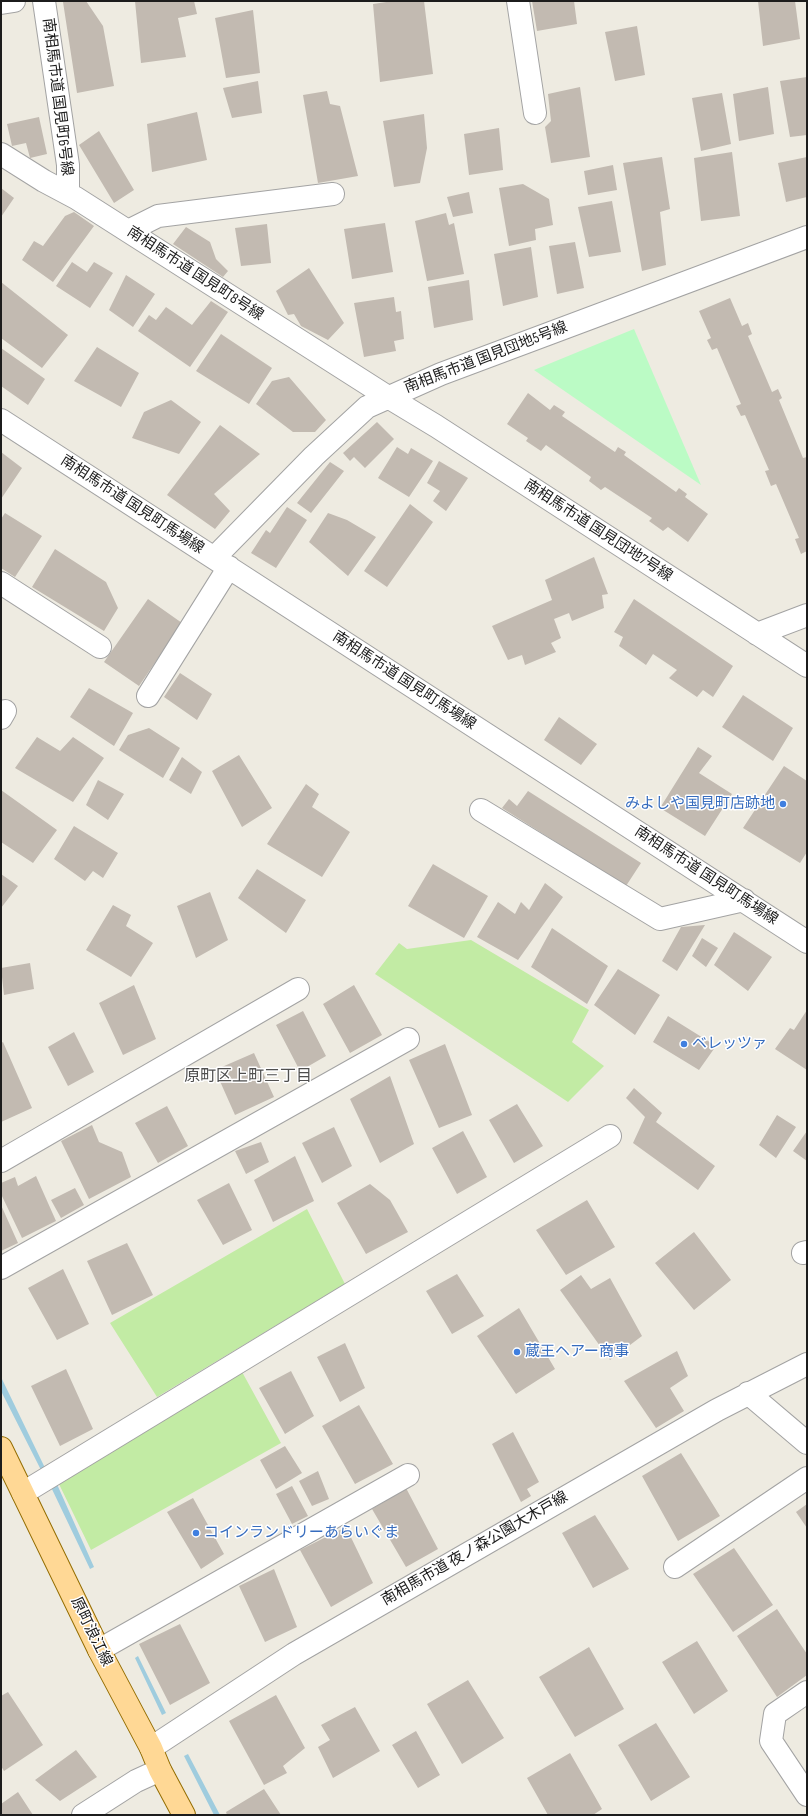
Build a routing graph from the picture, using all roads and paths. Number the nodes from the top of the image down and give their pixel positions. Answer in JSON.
{"nodes":[{"id":1,"x":14,"y":1,"type":"edge"},
{"id":2,"x":44,"y":1,"type":"edge"},
{"id":3,"x":518,"y":1,"type":"edge"},
{"id":4,"x":1,"y":3,"type":"edge"},
{"id":5,"x":535,"y":113,"type":"dead end"},
{"id":6,"x":1,"y":154,"type":"edge"},
{"id":7,"x":68,"y":193,"type":"junction"},
{"id":8,"x":333,"y":194,"type":"dead end"},
{"id":9,"x":128,"y":231,"type":"junction"},
{"id":10,"x":807,"y":237,"type":"edge"},
{"id":11,"x":388,"y":397,"type":"junction"},
{"id":12,"x":1,"y":420,"type":"edge"},
{"id":13,"x":221,"y":563,"type":"junction"},
{"id":14,"x":1,"y":583,"type":"edge"},
{"id":15,"x":807,"y":615,"type":"edge"},
{"id":16,"x":757,"y":634,"type":"junction"},
{"id":17,"x":100,"y":646,"type":"dead end"},
{"id":18,"x":807,"y":666,"type":"edge"},
{"id":19,"x":148,"y":696,"type":"dead end"},
{"id":20,"x":481,"y":810,"type":"dead end"},
{"id":21,"x":744,"y":900,"type":"junction"},
{"id":22,"x":807,"y":942,"type":"edge"},
{"id":23,"x":298,"y":989,"type":"dead end"},
{"id":24,"x":408,"y":1039,"type":"dead end"},
{"id":25,"x":610,"y":1136,"type":"dead end"},
{"id":26,"x":1,"y":1161,"type":"edge"},
{"id":27,"x":1,"y":1268,"type":"edge"},
{"id":28,"x":807,"y":1364,"type":"edge"},
{"id":29,"x":748,"y":1393,"type":"junction"},
{"id":30,"x":807,"y":1443,"type":"edge"},
{"id":31,"x":1,"y":1448,"type":"edge"},
{"id":32,"x":408,"y":1474,"type":"dead end"},
{"id":33,"x":807,"y":1478,"type":"edge"},
{"id":34,"x":23,"y":1493,"type":"junction"},
{"id":35,"x":675,"y":1567,"type":"dead end"},
{"id":36,"x":99,"y":1650,"type":"junction"},
{"id":37,"x":807,"y":1692,"type":"edge"},
{"id":38,"x":152,"y":1748,"type":"junction"},
{"id":39,"x":160,"y":1770,"type":"junction"},
{"id":40,"x":807,"y":1795,"type":"edge"},
{"id":41,"x":83,"y":1815,"type":"edge"},
{"id":42,"x":184,"y":1815,"type":"edge"}],
"edges":[{"from":1,"to":4,"type":"street"},
{"from":2,"to":7,"type":"street","name":"南相馬市道 国見町6号線"},
{"from":3,"to":5,"type":"street"},
{"from":6,"to":7,"type":"street","name":"南相馬市道 国見町8号線"},
{"from":7,"to":9,"type":"street","name":"南相馬市道 国見町8号線"},
{"from":8,"to":9,"type":"street"},
{"from":9,"to":11,"type":"street","name":"南相馬市道 国見町8号線"},
{"from":10,"to":11,"type":"street","name":"南相馬市道 国見団地5号線"},
{"from":11,"to":13,"type":"street","name":"南相馬市道 国見団地5号線"},
{"from":11,"to":16,"type":"street","name":"南相馬市道 国見団地7号線"},
{"from":12,"to":13,"type":"street","name":"南相馬市道 国見町馬場線"},
{"from":13,"to":19,"type":"street","name":"南相馬市道 国見団地5号線"},
{"from":13,"to":21,"type":"street","name":"南相馬市道 国見町馬場線"},
{"from":14,"to":17,"type":"street"},
{"from":15,"to":16,"type":"street"},
{"from":16,"to":18,"type":"street","name":"南相馬市道 国見団地7号線"},
{"from":20,"to":21,"type":"street"},
{"from":21,"to":22,"type":"street","name":"南相馬市道 国見町馬場線"},
{"from":23,"to":26,"type":"street"},
{"from":24,"to":27,"type":"street"},
{"from":25,"to":34,"type":"street"},
{"from":28,"to":29,"type":"street","name":"南相馬市道 夜ノ森公園大木戸線"},
{"from":29,"to":30,"type":"street"},
{"from":29,"to":38,"type":"street","name":"南相馬市道 夜ノ森公園大木戸線"},
{"from":31,"to":34,"type":"main road","name":"原町浪江線"},
{"from":32,"to":36,"type":"street"},
{"from":33,"to":35,"type":"street"},
{"from":34,"to":36,"type":"main road","name":"原町浪江線"},
{"from":36,"to":38,"type":"main road","name":"原町浪江線"},
{"from":37,"to":40,"type":"street"},
{"from":38,"to":39,"type":"main road","name":"原町浪江線"},
{"from":39,"to":41,"type":"street"},
{"from":39,"to":42,"type":"main road","name":"原町浪江線"}]}
